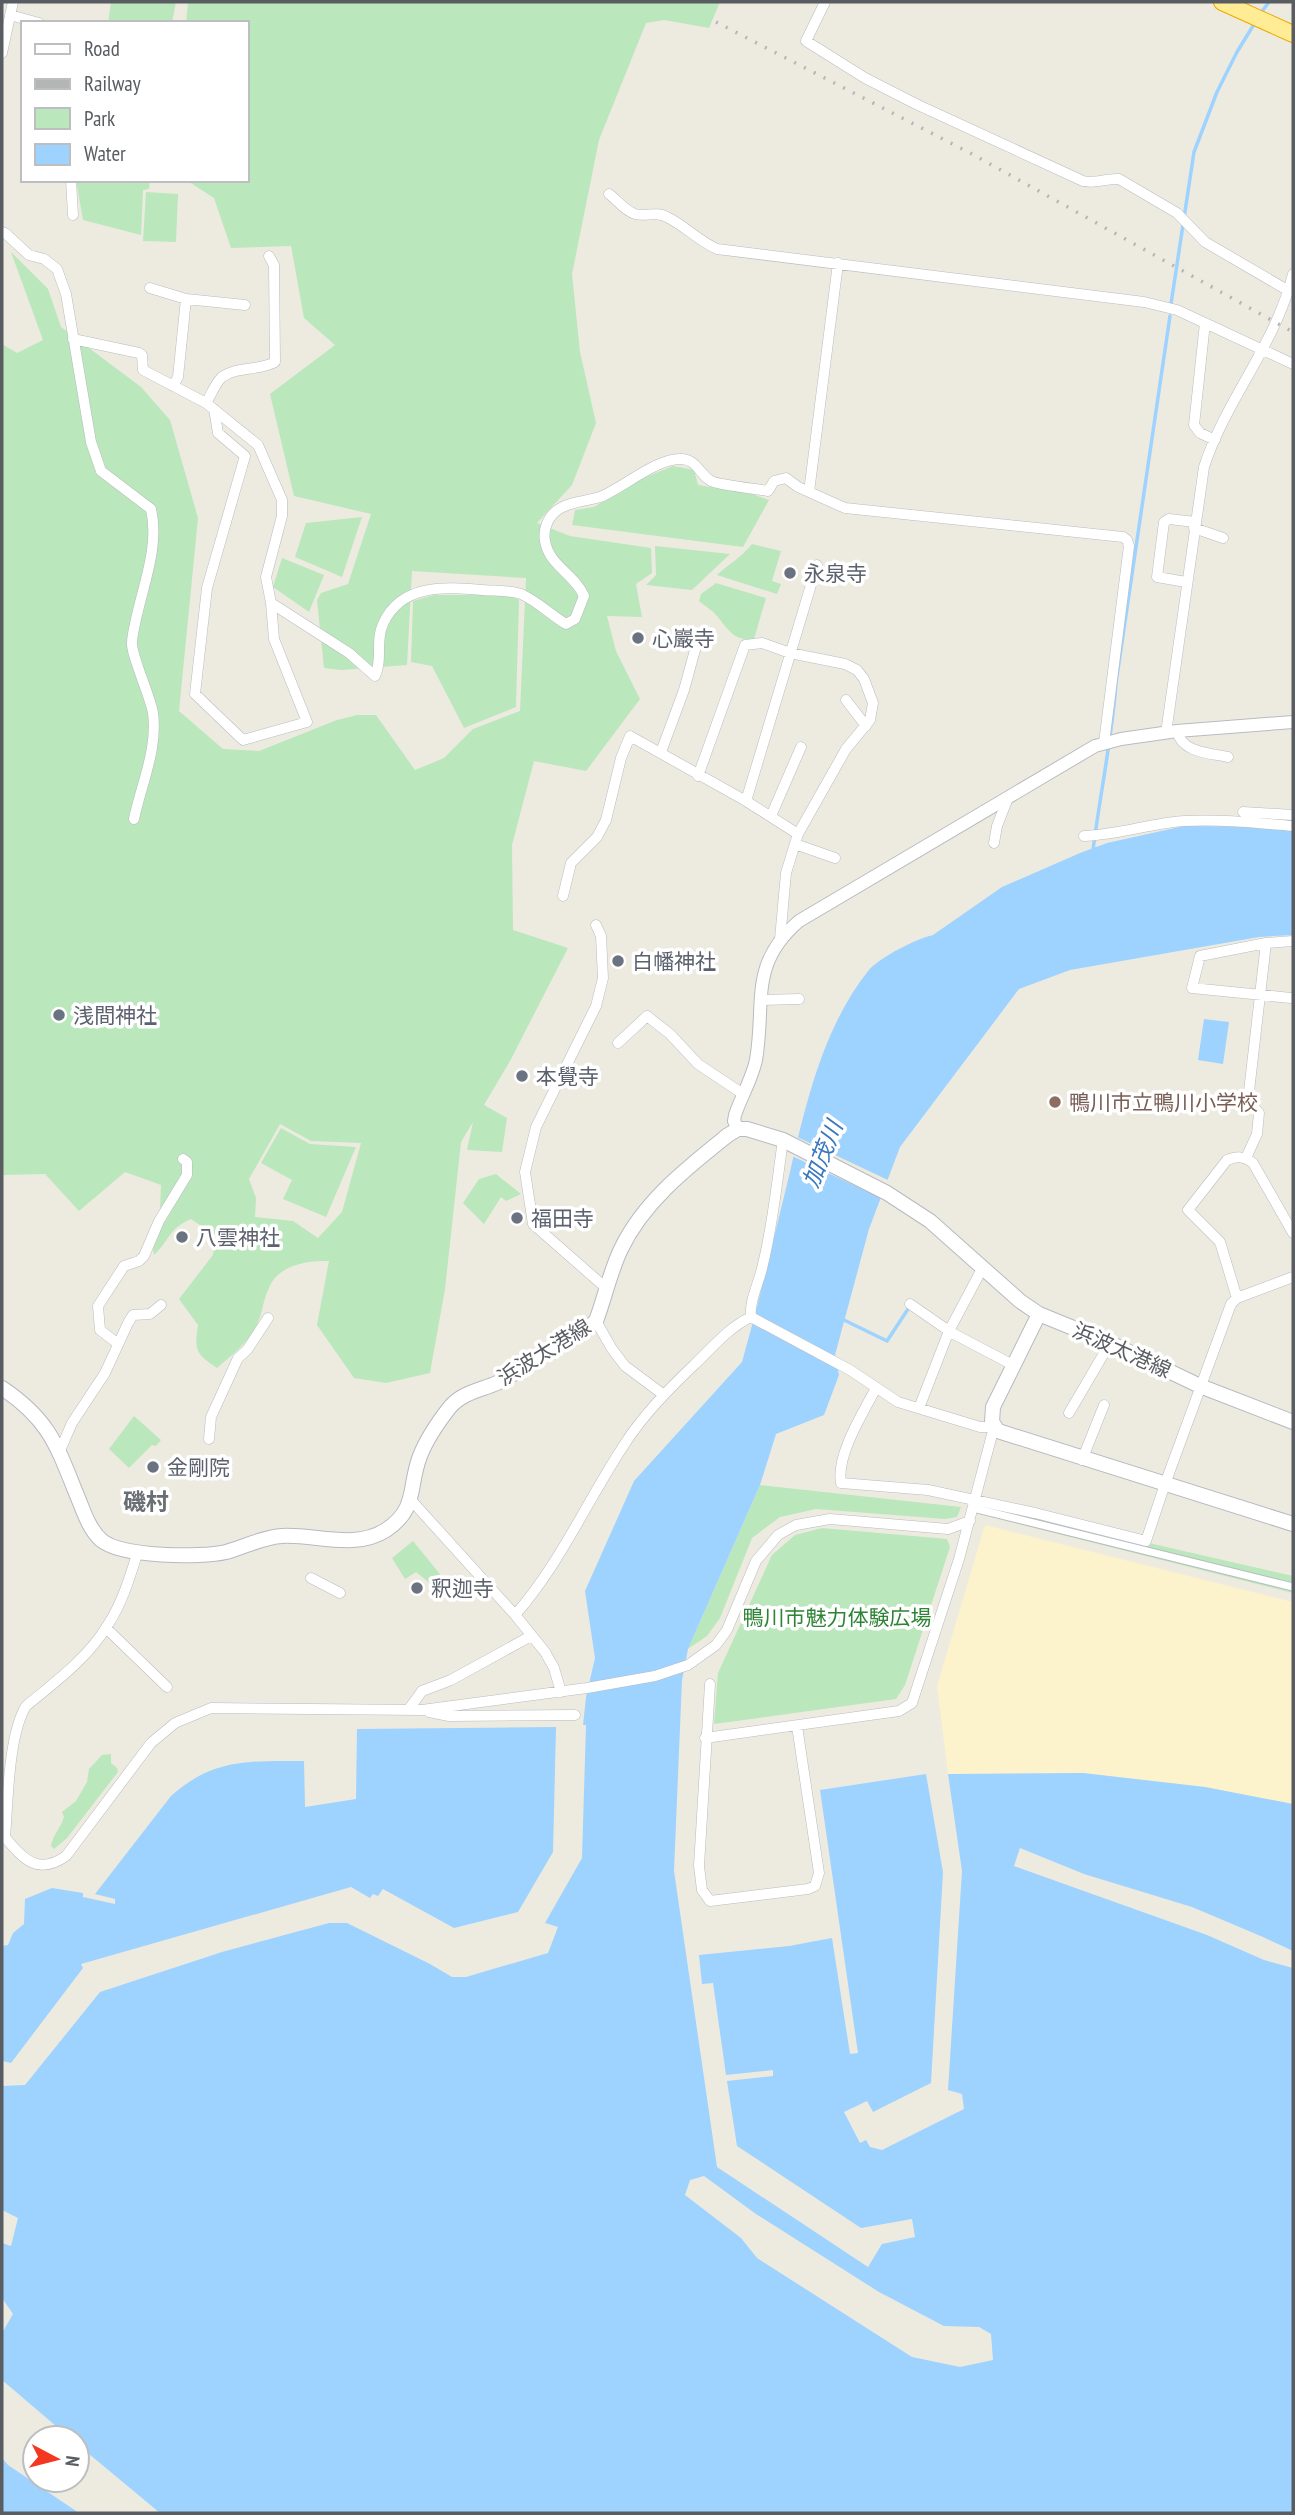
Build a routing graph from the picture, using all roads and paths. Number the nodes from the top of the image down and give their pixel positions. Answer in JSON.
{"nodes":[{"id":1,"x":13,"y":2,"type":"edge"},
{"id":2,"x":825,"y":2,"type":"edge"},
{"id":3,"x":1222,"y":2,"type":"edge"},
{"id":4,"x":10,"y":15,"type":"junction"},
{"id":5,"x":32,"y":21,"type":"edge"},
{"id":6,"x":1293,"y":34,"type":"edge"},
{"id":7,"x":2,"y":53,"type":"edge"},
{"id":8,"x":71,"y":182,"type":"edge"},
{"id":9,"x":609,"y":194,"type":"dead end"},
{"id":10,"x":74,"y":215,"type":"dead end"},
{"id":11,"x":2,"y":232,"type":"edge"},
{"id":12,"x":268,"y":256,"type":"dead end"},
{"id":13,"x":838,"y":263,"type":"junction"},
{"id":14,"x":1293,"y":274,"type":"edge"},
{"id":15,"x":150,"y":288,"type":"dead end"},
{"id":16,"x":1289,"y":291,"type":"junction"},
{"id":17,"x":186,"y":299,"type":"junction"},
{"id":18,"x":245,"y":305,"type":"dead end"},
{"id":19,"x":1205,"y":323,"type":"junction"},
{"id":20,"x":73,"y":340,"type":"junction"},
{"id":21,"x":1264,"y":350,"type":"junction"},
{"id":22,"x":1293,"y":364,"type":"edge"},
{"id":23,"x":173,"y":386,"type":"junction"},
{"id":24,"x":210,"y":406,"type":"junction"},
{"id":25,"x":1215,"y":439,"type":"junction"},
{"id":26,"x":809,"y":492,"type":"junction"},
{"id":27,"x":1194,"y":525,"type":"junction"},
{"id":28,"x":1223,"y":538,"type":"dead end"},
{"id":29,"x":817,"y":565,"type":"dead end"},
{"id":30,"x":1186,"y":582,"type":"junction"},
{"id":31,"x":271,"y":603,"type":"junction"},
{"id":32,"x":695,"y":650,"type":"dead end"},
{"id":33,"x":790,"y":653,"type":"junction"},
{"id":34,"x":845,"y":700,"type":"dead end"},
{"id":35,"x":1293,"y":722,"type":"edge"},
{"id":36,"x":866,"y":726,"type":"junction"},
{"id":37,"x":1171,"y":732,"type":"junction"},
{"id":38,"x":1104,"y":743,"type":"junction"},
{"id":39,"x":801,"y":747,"type":"dead end"},
{"id":40,"x":661,"y":752,"type":"junction"},
{"id":41,"x":1228,"y":757,"type":"dead end"},
{"id":42,"x":698,"y":776,"type":"junction"},
{"id":43,"x":1008,"y":798,"type":"junction"},
{"id":44,"x":746,"y":801,"type":"junction"},
{"id":45,"x":1243,"y":812,"type":"dead end"},
{"id":46,"x":1293,"y":815,"type":"edge"},
{"id":47,"x":771,"y":816,"type":"junction"},
{"id":48,"x":134,"y":819,"type":"dead end"},
{"id":49,"x":1293,"y":826,"type":"edge"},
{"id":50,"x":1084,"y":836,"type":"dead end"},
{"id":51,"x":797,"y":839,"type":"junction"},
{"id":52,"x":994,"y":843,"type":"dead end"},
{"id":53,"x":835,"y":858,"type":"dead end"},
{"id":54,"x":563,"y":896,"type":"dead end"},
{"id":55,"x":596,"y":925,"type":"dead end"},
{"id":56,"x":780,"y":939,"type":"junction"},
{"id":57,"x":1293,"y":941,"type":"edge"},
{"id":58,"x":1266,"y":943,"type":"junction"},
{"id":59,"x":1261,"y":996,"type":"junction"},
{"id":60,"x":1291,"y":998,"type":"dead end"},
{"id":61,"x":799,"y":999,"type":"dead end"},
{"id":62,"x":761,"y":1000,"type":"junction"},
{"id":63,"x":618,"y":1043,"type":"dead end"},
{"id":64,"x":743,"y":1094,"type":"junction"},
{"id":65,"x":738,"y":1129,"type":"junction"},
{"id":66,"x":786,"y":1142,"type":"junction"},
{"id":67,"x":1247,"y":1158,"type":"junction"},
{"id":68,"x":183,"y":1159,"type":"dead end"},
{"id":69,"x":1293,"y":1233,"type":"edge"},
{"id":70,"x":983,"y":1267,"type":"junction"},
{"id":71,"x":1293,"y":1277,"type":"edge"},
{"id":72,"x":606,"y":1288,"type":"junction"},
{"id":73,"x":1237,"y":1298,"type":"junction"},
{"id":74,"x":910,"y":1304,"type":"dead end"},
{"id":75,"x":160,"y":1305,"type":"dead end"},
{"id":76,"x":1039,"y":1314,"type":"junction"},
{"id":77,"x":752,"y":1317,"type":"junction"},
{"id":78,"x":268,"y":1318,"type":"dead end"},
{"id":79,"x":596,"y":1321,"type":"junction"},
{"id":80,"x":949,"y":1331,"type":"junction"},
{"id":81,"x":117,"y":1343,"type":"junction"},
{"id":82,"x":1110,"y":1343,"type":"junction"},
{"id":83,"x":1013,"y":1365,"type":"junction"},
{"id":84,"x":1200,"y":1386,"type":"junction"},
{"id":85,"x":2,"y":1388,"type":"edge"},
{"id":86,"x":876,"y":1388,"type":"junction"},
{"id":87,"x":664,"y":1395,"type":"junction"},
{"id":88,"x":1104,"y":1405,"type":"dead end"},
{"id":89,"x":919,"y":1408,"type":"junction"},
{"id":90,"x":1069,"y":1413,"type":"dead end"},
{"id":91,"x":1293,"y":1422,"type":"edge"},
{"id":92,"x":994,"y":1427,"type":"junction"},
{"id":93,"x":209,"y":1439,"type":"dead end"},
{"id":94,"x":59,"y":1453,"type":"junction"},
{"id":95,"x":1083,"y":1460,"type":"junction"},
{"id":96,"x":1164,"y":1484,"type":"junction"},
{"id":97,"x":411,"y":1500,"type":"junction"},
{"id":98,"x":974,"y":1504,"type":"junction"},
{"id":99,"x":970,"y":1521,"type":"junction"},
{"id":100,"x":1293,"y":1524,"type":"edge"},
{"id":101,"x":138,"y":1551,"type":"junction"},
{"id":102,"x":311,"y":1578,"type":"dead end"},
{"id":103,"x":1293,"y":1587,"type":"edge"},
{"id":104,"x":340,"y":1593,"type":"dead end"},
{"id":105,"x":515,"y":1615,"type":"junction"},
{"id":106,"x":106,"y":1629,"type":"junction"},
{"id":107,"x":531,"y":1636,"type":"junction"},
{"id":108,"x":710,"y":1684,"type":"dead end"},
{"id":109,"x":167,"y":1688,"type":"dead end"},
{"id":110,"x":561,"y":1692,"type":"junction"},
{"id":111,"x":409,"y":1709,"type":"junction"},
{"id":112,"x":422,"y":1710,"type":"junction"},
{"id":113,"x":575,"y":1715,"type":"dead end"},
{"id":114,"x":797,"y":1726,"type":"junction"},
{"id":115,"x":705,"y":1738,"type":"junction"},
{"id":116,"x":4,"y":1836,"type":"edge"}],
"edges":[{"from":1,"to":4,"type":"street"},
{"from":2,"to":16,"type":"street"},
{"from":3,"to":6,"type":"highway"},
{"from":4,"to":5,"type":"street"},
{"from":4,"to":7,"type":"street"},
{"from":8,"to":10,"type":"street"},
{"from":9,"to":13,"type":"street"},
{"from":11,"to":20,"type":"street"},
{"from":12,"to":24,"type":"street"},
{"from":13,"to":19,"type":"street"},
{"from":13,"to":26,"type":"street"},
{"from":14,"to":16,"type":"street"},
{"from":15,"to":17,"type":"street"},
{"from":16,"to":21,"type":"street"},
{"from":17,"to":18,"type":"street"},
{"from":17,"to":23,"type":"street"},
{"from":19,"to":21,"type":"street"},
{"from":19,"to":25,"type":"street"},
{"from":20,"to":23,"type":"street"},
{"from":20,"to":48,"type":"street"},
{"from":21,"to":22,"type":"street"},
{"from":21,"to":25,"type":"street"},
{"from":23,"to":24,"type":"street"},
{"from":24,"to":31,"type":"street"},
{"from":24,"to":31,"type":"street"},
{"from":25,"to":27,"type":"street"},
{"from":26,"to":31,"type":"street"},
{"from":26,"to":38,"type":"street"},
{"from":27,"to":28,"type":"street"},
{"from":27,"to":30,"type":"street"},
{"from":27,"to":30,"type":"street"},
{"from":29,"to":33,"type":"street"},
{"from":30,"to":37,"type":"street"},
{"from":32,"to":40,"type":"street"},
{"from":33,"to":36,"type":"street"},
{"from":33,"to":42,"type":"street"},
{"from":33,"to":44,"type":"street"},
{"from":34,"to":36,"type":"street"},
{"from":35,"to":37,"type":"street"},
{"from":36,"to":51,"type":"street"},
{"from":37,"to":38,"type":"street"},
{"from":37,"to":41,"type":"street"},
{"from":38,"to":43,"type":"street"},
{"from":39,"to":47,"type":"street"},
{"from":40,"to":42,"type":"street"},
{"from":40,"to":54,"type":"street"},
{"from":42,"to":44,"type":"street"},
{"from":43,"to":52,"type":"street"},
{"from":43,"to":56,"type":"street"},
{"from":44,"to":47,"type":"street"},
{"from":45,"to":46,"type":"street"},
{"from":47,"to":51,"type":"street"},
{"from":49,"to":50,"type":"street"},
{"from":51,"to":53,"type":"street"},
{"from":51,"to":56,"type":"street"},
{"from":55,"to":72,"type":"street"},
{"from":56,"to":62,"type":"street"},
{"from":57,"to":58,"type":"street"},
{"from":58,"to":59,"type":"street"},
{"from":58,"to":59,"type":"street"},
{"from":59,"to":60,"type":"street"},
{"from":59,"to":67,"type":"street"},
{"from":61,"to":62,"type":"street"},
{"from":62,"to":64,"type":"street"},
{"from":63,"to":64,"type":"street"},
{"from":64,"to":65,"type":"street"},
{"from":65,"to":66,"type":"main road","name":"浜波太港線"},
{"from":65,"to":72,"type":"main road","name":"浜波太港線"},
{"from":66,"to":70,"type":"main road","name":"浜波太港線"},
{"from":66,"to":77,"type":"street"},
{"from":67,"to":69,"type":"street"},
{"from":67,"to":73,"type":"street"},
{"from":68,"to":81,"type":"street"},
{"from":70,"to":76,"type":"main road","name":"浜波太港線"},
{"from":70,"to":80,"type":"street"},
{"from":71,"to":73,"type":"street"},
{"from":72,"to":79,"type":"main road","name":"浜波太港線"},
{"from":73,"to":84,"type":"street"},
{"from":74,"to":80,"type":"street"},
{"from":75,"to":81,"type":"street"},
{"from":76,"to":82,"type":"main road","name":"浜波太港線"},
{"from":76,"to":83,"type":"main road"},
{"from":77,"to":86,"type":"street"},
{"from":77,"to":87,"type":"street"},
{"from":78,"to":93,"type":"street"},
{"from":79,"to":87,"type":"street"},
{"from":79,"to":97,"type":"main road","name":"浜波太港線"},
{"from":80,"to":83,"type":"street"},
{"from":80,"to":89,"type":"street"},
{"from":81,"to":94,"type":"street"},
{"from":82,"to":84,"type":"main road","name":"浜波太港線"},
{"from":82,"to":90,"type":"street"},
{"from":83,"to":92,"type":"main road"},
{"from":84,"to":91,"type":"main road","name":"浜波太港線"},
{"from":84,"to":96,"type":"street"},
{"from":85,"to":94,"type":"main road","name":"浜波太港線"},
{"from":86,"to":89,"type":"street"},
{"from":86,"to":98,"type":"street"},
{"from":87,"to":105,"type":"street"},
{"from":88,"to":95,"type":"street"},
{"from":89,"to":92,"type":"street"},
{"from":92,"to":95,"type":"main road"},
{"from":92,"to":98,"type":"street"},
{"from":94,"to":101,"type":"main road","name":"浜波太港線"},
{"from":95,"to":96,"type":"main road"},
{"from":96,"to":98,"type":"street"},
{"from":96,"to":100,"type":"main road"},
{"from":97,"to":101,"type":"main road","name":"浜波太港線"},
{"from":97,"to":105,"type":"street"},
{"from":98,"to":99,"type":"street"},
{"from":98,"to":103,"type":"street"},
{"from":99,"to":110,"type":"street"},
{"from":99,"to":114,"type":"street"},
{"from":101,"to":106,"type":"street"},
{"from":102,"to":104,"type":"street"},
{"from":105,"to":107,"type":"street"},
{"from":106,"to":109,"type":"street"},
{"from":106,"to":116,"type":"street"},
{"from":107,"to":110,"type":"street"},
{"from":107,"to":111,"type":"street"},
{"from":108,"to":115,"type":"street"},
{"from":110,"to":112,"type":"street"},
{"from":111,"to":112,"type":"street"},
{"from":111,"to":116,"type":"street"},
{"from":112,"to":113,"type":"street"},
{"from":114,"to":115,"type":"street"},
{"from":114,"to":115,"type":"street"}]}
